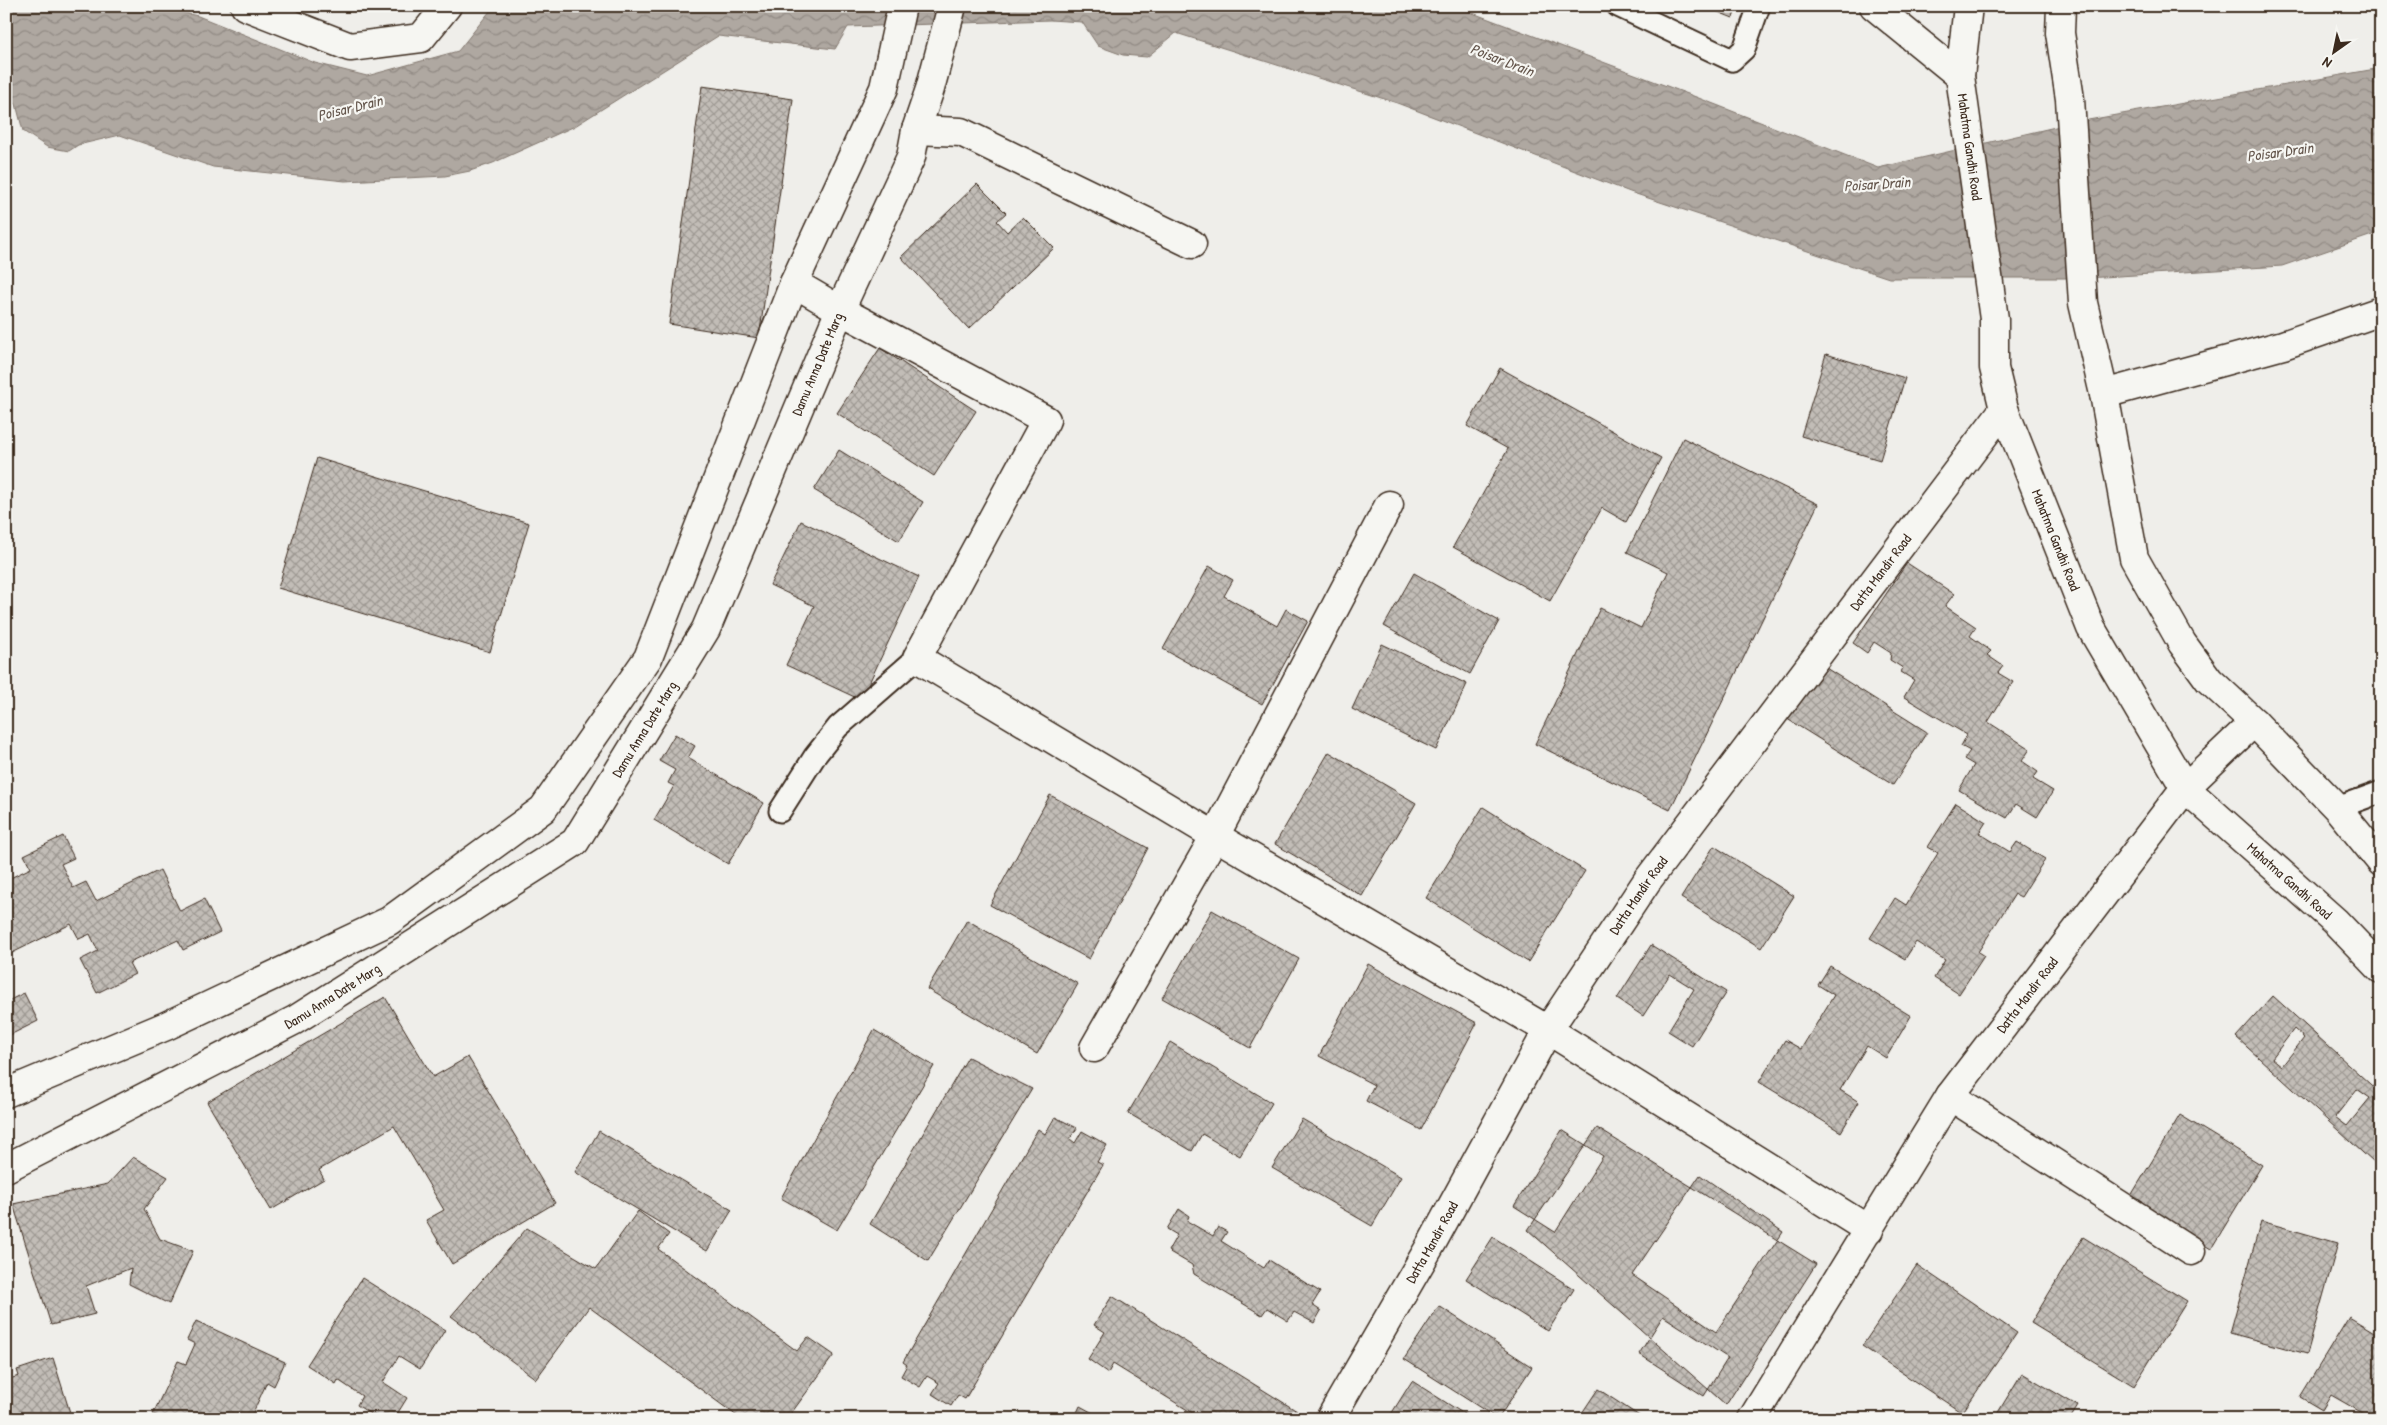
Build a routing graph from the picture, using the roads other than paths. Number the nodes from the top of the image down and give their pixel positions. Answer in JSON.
{"nodes":[{"id":1,"x":246,"y":6,"type":"edge"},
{"id":2,"x":447,"y":6,"type":"edge"},
{"id":3,"x":902,"y":6,"type":"edge"},
{"id":4,"x":952,"y":6,"type":"edge"},
{"id":5,"x":1618,"y":6,"type":"edge"},
{"id":6,"x":1759,"y":6,"type":"edge"},
{"id":7,"x":1874,"y":6,"type":"edge"},
{"id":8,"x":1968,"y":6,"type":"edge"},
{"id":9,"x":2061,"y":6,"type":"edge"},
{"id":10,"x":1960,"y":76,"type":"junction"},
{"id":11,"x":916,"y":130,"type":"junction"},
{"id":12,"x":1192,"y":244,"type":"dead end"},
{"id":13,"x":794,"y":283,"type":"junction"},
{"id":14,"x":840,"y":310,"type":"junction"},
{"id":15,"x":2381,"y":311,"type":"edge"},
{"id":16,"x":2104,"y":394,"type":"junction"},
{"id":17,"x":2004,"y":409,"type":"junction"},
{"id":18,"x":1389,"y":506,"type":"dead end"},
{"id":19,"x":917,"y":658,"type":"junction"},
{"id":20,"x":2254,"y":722,"type":"junction"},
{"id":21,"x":2185,"y":788,"type":"junction"},
{"id":22,"x":2381,"y":792,"type":"edge"},
{"id":23,"x":2337,"y":808,"type":"junction"},
{"id":24,"x":780,"y":811,"type":"dead end"},
{"id":25,"x":1215,"y":836,"type":"junction"},
{"id":26,"x":2381,"y":862,"type":"edge"},
{"id":27,"x":2381,"y":969,"type":"edge"},
{"id":28,"x":1548,"y":1030,"type":"junction"},
{"id":29,"x":1094,"y":1048,"type":"dead end"},
{"id":30,"x":6,"y":1093,"type":"edge"},
{"id":31,"x":1950,"y":1096,"type":"junction"},
{"id":32,"x":6,"y":1168,"type":"edge"},
{"id":33,"x":1869,"y":1230,"type":"junction"},
{"id":34,"x":2191,"y":1251,"type":"dead end"},
{"id":35,"x":1757,"y":1417,"type":"edge"},
{"id":36,"x":1330,"y":1419,"type":"edge"}],
"edges":[{"from":1,"to":2,"type":"street"},
{"from":3,"to":13,"type":"street"},
{"from":4,"to":11,"type":"street","name":"Damu Anna Date Marg"},
{"from":5,"to":6,"type":"lane"},
{"from":7,"to":10,"type":"street"},
{"from":8,"to":10,"type":"street","name":"Mahatma Gandhi Road"},
{"from":9,"to":16,"type":"street"},
{"from":10,"to":17,"type":"street","name":"Mahatma Gandhi Road"},
{"from":11,"to":12,"type":"street"},
{"from":11,"to":14,"type":"street","name":"Damu Anna Date Marg"},
{"from":13,"to":14,"type":"street"},
{"from":13,"to":30,"type":"street"},
{"from":14,"to":19,"type":"street"},
{"from":14,"to":32,"type":"street","name":"Damu Anna Date Marg"},
{"from":15,"to":16,"type":"street"},
{"from":16,"to":20,"type":"street"},
{"from":17,"to":21,"type":"street","name":"Mahatma Gandhi Road"},
{"from":17,"to":28,"type":"street","name":"Datta Mandir Road"},
{"from":18,"to":25,"type":"street"},
{"from":19,"to":24,"type":"lane"},
{"from":19,"to":25,"type":"street"},
{"from":20,"to":21,"type":"street","name":"Datta Mandir Road"},
{"from":20,"to":23,"type":"street"},
{"from":21,"to":27,"type":"street","name":"Mahatma Gandhi Road"},
{"from":21,"to":31,"type":"street","name":"Datta Mandir Road"},
{"from":22,"to":23,"type":"lane"},
{"from":23,"to":26,"type":"street"},
{"from":25,"to":28,"type":"street"},
{"from":25,"to":29,"type":"street"},
{"from":28,"to":33,"type":"street"},
{"from":28,"to":36,"type":"street","name":"Datta Mandir Road"},
{"from":31,"to":33,"type":"street","name":"Datta Mandir Road"},
{"from":31,"to":34,"type":"street"},
{"from":33,"to":35,"type":"street","name":"Datta Mandir Road"}]}
